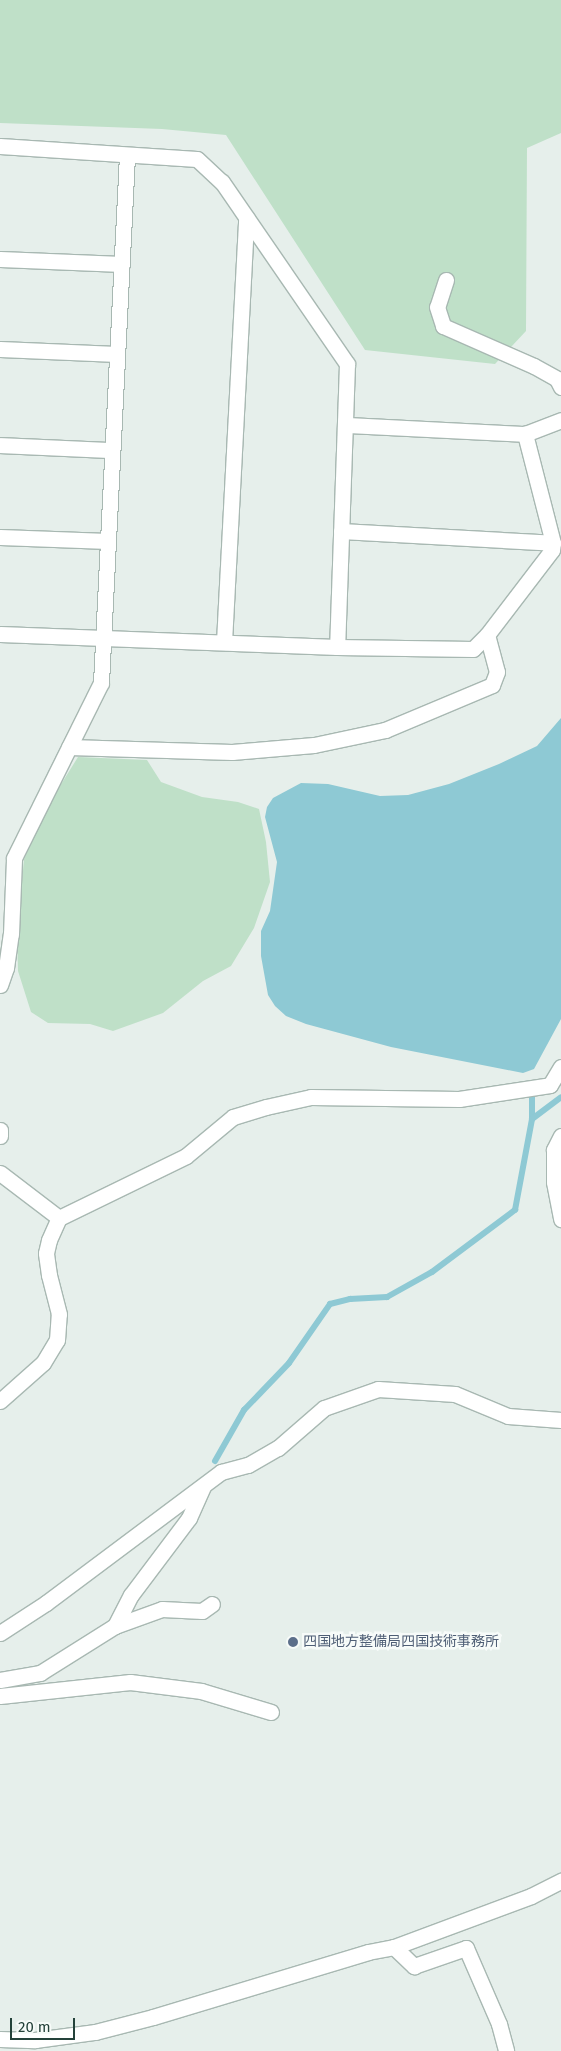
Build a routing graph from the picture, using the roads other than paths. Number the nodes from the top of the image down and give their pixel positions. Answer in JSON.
{"nodes":[{"id":1,"x":0,"y":146,"type":"edge"},
{"id":2,"x":127,"y":154,"type":"junction"},
{"id":3,"x":246,"y":218,"type":"junction"},
{"id":4,"x":0,"y":259,"type":"edge"},
{"id":5,"x":122,"y":264,"type":"junction"},
{"id":6,"x":446,"y":280,"type":"dead end"},
{"id":7,"x":0,"y":349,"type":"edge"},
{"id":8,"x":117,"y":354,"type":"junction"},
{"id":9,"x":561,"y":387,"type":"edge"},
{"id":10,"x":561,"y":420,"type":"edge"},
{"id":11,"x":345,"y":425,"type":"junction"},
{"id":12,"x":525,"y":434,"type":"junction"},
{"id":13,"x":0,"y":445,"type":"edge"},
{"id":14,"x":112,"y":450,"type":"junction"},
{"id":15,"x":341,"y":531,"type":"junction"},
{"id":16,"x":0,"y":537,"type":"edge"},
{"id":17,"x":108,"y":542,"type":"junction"},
{"id":18,"x":553,"y":543,"type":"junction"},
{"id":19,"x":0,"y":634,"type":"edge"},
{"id":20,"x":487,"y":635,"type":"junction"},
{"id":21,"x":104,"y":638,"type":"junction"},
{"id":22,"x":224,"y":642,"type":"junction"},
{"id":23,"x":337,"y":646,"type":"junction"},
{"id":24,"x":69,"y":747,"type":"junction"},
{"id":25,"x":0,"y":985,"type":"edge"},
{"id":26,"x":561,"y":1067,"type":"edge"},
{"id":27,"x":555,"y":1085,"type":"edge"},
{"id":28,"x":0,"y":1130,"type":"edge"},
{"id":29,"x":0,"y":1136,"type":"edge"},
{"id":30,"x":561,"y":1136,"type":"edge"},
{"id":31,"x":0,"y":1173,"type":"edge"},
{"id":32,"x":59,"y":1218,"type":"junction"},
{"id":33,"x":561,"y":1220,"type":"edge"},
{"id":34,"x":0,"y":1401,"type":"edge"},
{"id":35,"x":561,"y":1420,"type":"edge"},
{"id":36,"x":204,"y":1484,"type":"junction"},
{"id":37,"x":212,"y":1604,"type":"dead end"},
{"id":38,"x":114,"y":1626,"type":"junction"},
{"id":39,"x":0,"y":1633,"type":"edge"},
{"id":40,"x":0,"y":1680,"type":"edge"},
{"id":41,"x":0,"y":1696,"type":"edge"},
{"id":42,"x":271,"y":1712,"type":"dead end"},
{"id":43,"x":561,"y":1881,"type":"edge"},
{"id":44,"x":394,"y":1947,"type":"junction"},
{"id":45,"x":0,"y":2039,"type":"edge"},
{"id":46,"x":35,"y":2045,"type":"edge"},
{"id":47,"x":506,"y":2051,"type":"edge"}],
"edges":[{"from":1,"to":2,"type":"street"},
{"from":2,"to":3,"type":"street"},
{"from":2,"to":5,"type":"street"},
{"from":3,"to":11,"type":"street"},
{"from":3,"to":22,"type":"street"},
{"from":4,"to":5,"type":"street"},
{"from":5,"to":8,"type":"street"},
{"from":6,"to":9,"type":"street"},
{"from":7,"to":8,"type":"street"},
{"from":8,"to":14,"type":"street"},
{"from":10,"to":12,"type":"street"},
{"from":11,"to":12,"type":"street"},
{"from":11,"to":15,"type":"street"},
{"from":12,"to":18,"type":"street"},
{"from":13,"to":14,"type":"street"},
{"from":14,"to":17,"type":"street"},
{"from":15,"to":18,"type":"street"},
{"from":15,"to":23,"type":"street"},
{"from":16,"to":17,"type":"street"},
{"from":17,"to":21,"type":"street"},
{"from":18,"to":20,"type":"street"},
{"from":19,"to":21,"type":"street"},
{"from":20,"to":23,"type":"street"},
{"from":20,"to":24,"type":"street"},
{"from":21,"to":22,"type":"street"},
{"from":21,"to":24,"type":"street"},
{"from":22,"to":23,"type":"street"},
{"from":24,"to":25,"type":"street"},
{"from":26,"to":27,"type":"street"},
{"from":27,"to":32,"type":"street"},
{"from":28,"to":29,"type":"street"},
{"from":30,"to":33,"type":"street"},
{"from":31,"to":32,"type":"street"},
{"from":32,"to":34,"type":"street"},
{"from":35,"to":36,"type":"street"},
{"from":36,"to":38,"type":"street"},
{"from":36,"to":39,"type":"street"},
{"from":37,"to":38,"type":"street"},
{"from":38,"to":40,"type":"street"},
{"from":41,"to":42,"type":"street"},
{"from":43,"to":44,"type":"street"},
{"from":44,"to":46,"type":"street"},
{"from":44,"to":47,"type":"street"},
{"from":45,"to":46,"type":"street"}]}
